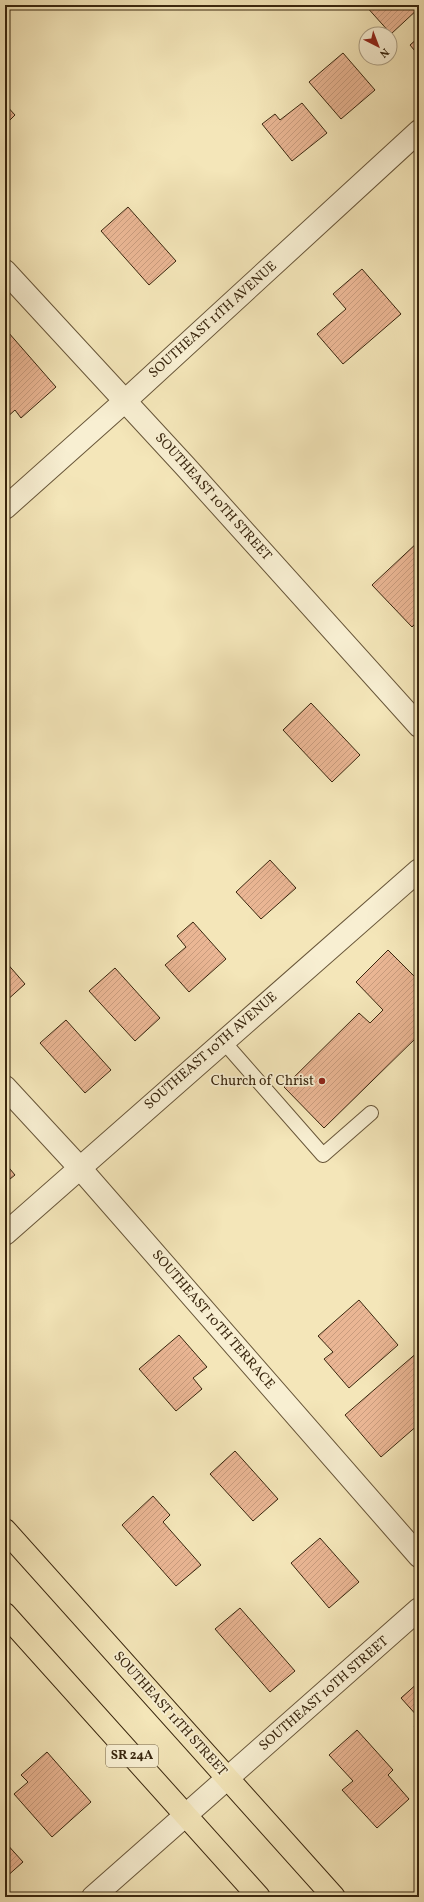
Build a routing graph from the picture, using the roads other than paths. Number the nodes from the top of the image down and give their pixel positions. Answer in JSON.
{"nodes":[{"id":1,"x":419,"y":131,"type":"edge"},
{"id":2,"x":5,"y":272,"type":"edge"},
{"id":3,"x":125,"y":401,"type":"junction"},
{"id":4,"x":5,"y":508,"type":"edge"},
{"id":5,"x":419,"y":726,"type":"edge"},
{"id":6,"x":419,"y":870,"type":"edge"},
{"id":7,"x":223,"y":1041,"type":"junction"},
{"id":8,"x":5,"y":1087,"type":"edge"},
{"id":9,"x":371,"y":1113,"type":"dead end"},
{"id":10,"x":79,"y":1167,"type":"junction"},
{"id":11,"x":5,"y":1234,"type":"edge"},
{"id":12,"x":5,"y":1530,"type":"edge"},
{"id":13,"x":419,"y":1556,"type":"edge"},
{"id":14,"x":419,"y":1610,"type":"edge"},
{"id":15,"x":5,"y":1614,"type":"edge"},
{"id":16,"x":228,"y":1778,"type":"junction"},
{"id":17,"x":186,"y":1815,"type":"junction"},
{"id":18,"x":94,"y":1897,"type":"edge"},
{"id":19,"x":259,"y":1897,"type":"edge"},
{"id":20,"x":334,"y":1897,"type":"edge"}],
"edges":[{"from":1,"to":3,"type":"street","name":"SOUTHEAST 11TH AVENUE"},
{"from":2,"to":3,"type":"street","name":"SOUTHEAST 10TH STREET"},
{"from":3,"to":4,"type":"street","name":"SOUTHEAST 11TH AVENUE"},
{"from":3,"to":5,"type":"street","name":"SOUTHEAST 10TH STREET"},
{"from":6,"to":7,"type":"street","name":"SOUTHEAST 10TH AVENUE"},
{"from":7,"to":9,"type":"lane"},
{"from":7,"to":10,"type":"street","name":"SOUTHEAST 10TH AVENUE"},
{"from":8,"to":10,"type":"street","name":"SOUTHEAST 10TH TERRACE"},
{"from":10,"to":11,"type":"street","name":"SOUTHEAST 10TH AVENUE"},
{"from":10,"to":13,"type":"street","name":"SOUTHEAST 10TH TERRACE"},
{"from":12,"to":16,"type":"highway","name":"SOUTHEAST 11TH STREET"},
{"from":14,"to":16,"type":"street","name":"SOUTHEAST 10TH STREET"},
{"from":15,"to":17,"type":"highway","number":"SR 24A"},
{"from":16,"to":17,"type":"street","name":"SOUTHEAST 10TH STREET"},
{"from":16,"to":20,"type":"highway","name":"SOUTHEAST 11TH STREET"},
{"from":17,"to":18,"type":"street","name":"SOUTHEAST 10TH STREET"},
{"from":17,"to":19,"type":"highway","number":"SR 24A"}]}
